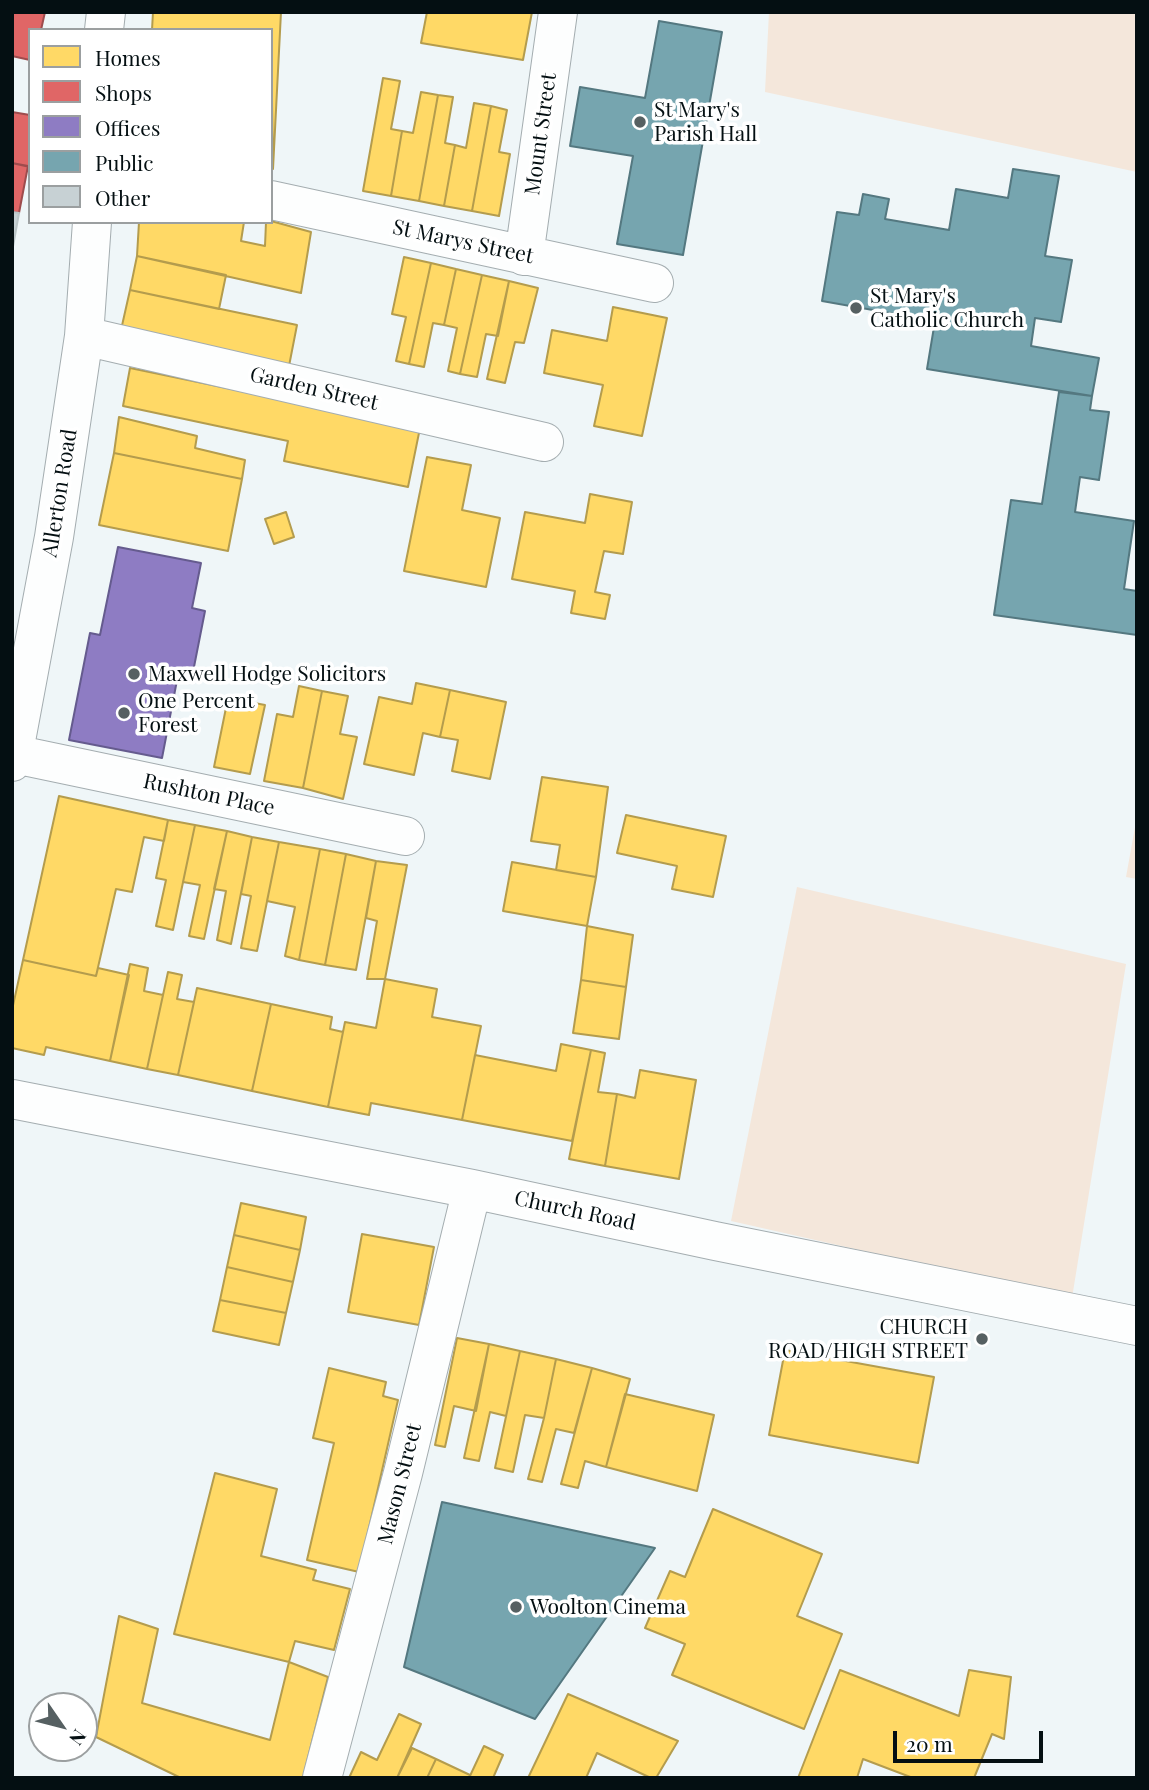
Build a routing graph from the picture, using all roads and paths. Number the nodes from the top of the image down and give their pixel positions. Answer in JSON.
{"nodes":[{"id":1,"x":558,"y":12,"type":"edge"},
{"id":2,"x":273,"y":200,"type":"edge"},
{"id":3,"x":92,"y":224,"type":"edge"},
{"id":4,"x":524,"y":256,"type":"junction"},
{"id":5,"x":654,"y":283,"type":"dead end"},
{"id":6,"x":83,"y":335,"type":"junction"},
{"id":7,"x":544,"y":442,"type":"dead end"},
{"id":8,"x":13,"y":758,"type":"edge"},
{"id":9,"x":405,"y":836,"type":"dead end"},
{"id":10,"x":12,"y":1099,"type":"edge"},
{"id":11,"x":472,"y":1189,"type":"junction"},
{"id":12,"x":1137,"y":1326,"type":"edge"},
{"id":13,"x":323,"y":1778,"type":"edge"}],
"edges":[{"from":1,"to":4,"type":"street","name":"Mount Street"},
{"from":2,"to":4,"type":"street","name":"St Marys Street"},
{"from":3,"to":6,"type":"street","name":"Allerton Road"},
{"from":4,"to":5,"type":"street","name":"St Marys Street"},
{"from":6,"to":7,"type":"street","name":"Garden Street"},
{"from":6,"to":8,"type":"street","name":"Allerton Road"},
{"from":8,"to":9,"type":"street","name":"Rushton Place"},
{"from":10,"to":11,"type":"street","name":"Church Road"},
{"from":11,"to":12,"type":"street","name":"Church Road"},
{"from":11,"to":13,"type":"street","name":"Mason Street"}]}
